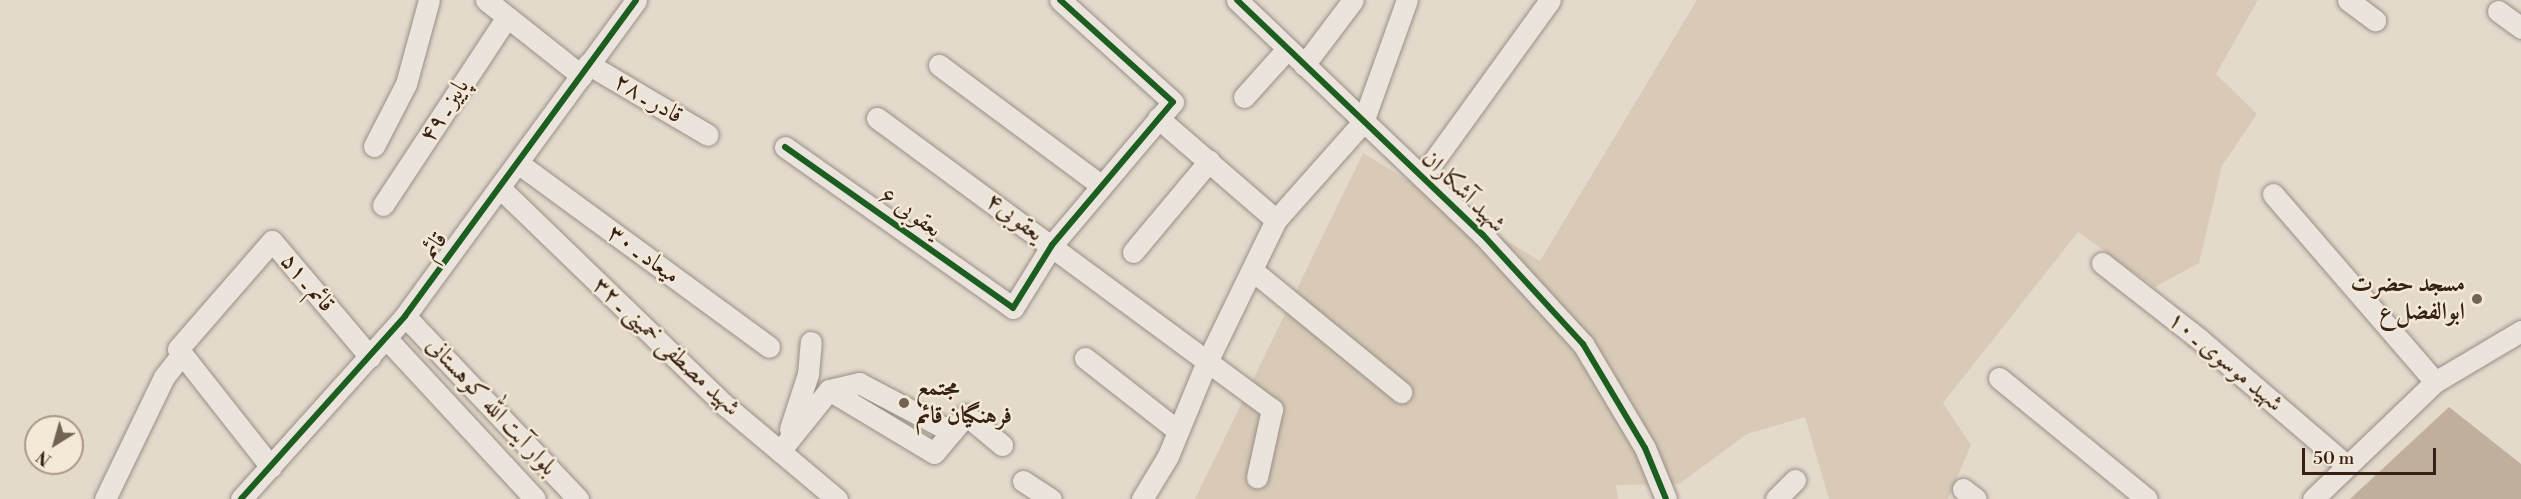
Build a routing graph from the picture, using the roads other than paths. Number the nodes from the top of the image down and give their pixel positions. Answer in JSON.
{"nodes":[{"id":1,"x":429,"y":0,"type":"edge"},
{"id":2,"x":486,"y":0,"type":"edge"},
{"id":3,"x":636,"y":0,"type":"edge"},
{"id":4,"x":1060,"y":0,"type":"edge"},
{"id":5,"x":1236,"y":0,"type":"edge"},
{"id":6,"x":1353,"y":0,"type":"edge"},
{"id":7,"x":1407,"y":0,"type":"edge"},
{"id":8,"x":1550,"y":0,"type":"edge"},
{"id":9,"x":2348,"y":0,"type":"edge"},
{"id":10,"x":2498,"y":11,"type":"dead end"},
{"id":11,"x":507,"y":17,"type":"junction"},
{"id":12,"x":2375,"y":20,"type":"dead end"},
{"id":13,"x":2521,"y":28,"type":"edge"},
{"id":14,"x":1287,"y":49,"type":"junction"},
{"id":15,"x":939,"y":65,"type":"dead end"},
{"id":16,"x":1304,"y":65,"type":"junction"},
{"id":17,"x":585,"y":70,"type":"junction"},
{"id":18,"x":1244,"y":97,"type":"dead end"},
{"id":19,"x":877,"y":118,"type":"dead end"},
{"id":20,"x":1158,"y":118,"type":"junction"},
{"id":21,"x":1363,"y":122,"type":"junction"},
{"id":22,"x":708,"y":135,"type":"dead end"},
{"id":23,"x":374,"y":146,"type":"dead end"},
{"id":24,"x":786,"y":147,"type":"dead end"},
{"id":25,"x":1209,"y":161,"type":"junction"},
{"id":26,"x":518,"y":163,"type":"junction"},
{"id":27,"x":1422,"y":177,"type":"junction"},
{"id":28,"x":1099,"y":184,"type":"junction"},
{"id":29,"x":501,"y":189,"type":"junction"},
{"id":30,"x":2273,"y":194,"type":"dead end"},
{"id":31,"x":383,"y":205,"type":"dead end"},
{"id":32,"x":1276,"y":220,"type":"junction"},
{"id":33,"x":1052,"y":245,"type":"junction"},
{"id":34,"x":1133,"y":252,"type":"dead end"},
{"id":35,"x":2102,"y":263,"type":"dead end"},
{"id":36,"x":1252,"y":270,"type":"junction"},
{"id":37,"x":405,"y":316,"type":"junction"},
{"id":38,"x":2521,"y":331,"type":"edge"},
{"id":39,"x":386,"y":338,"type":"junction"},
{"id":40,"x":811,"y":342,"type":"dead end"},
{"id":41,"x":769,"y":347,"type":"dead end"},
{"id":42,"x":182,"y":354,"type":"junction"},
{"id":43,"x":370,"y":357,"type":"junction"},
{"id":44,"x":1085,"y":358,"type":"dead end"},
{"id":45,"x":1206,"y":364,"type":"junction"},
{"id":46,"x":1998,"y":378,"type":"dead end"},
{"id":47,"x":2435,"y":382,"type":"junction"},
{"id":48,"x":1401,"y":392,"type":"dead end"},
{"id":49,"x":1178,"y":431,"type":"junction"},
{"id":50,"x":1002,"y":445,"type":"dead end"},
{"id":51,"x":780,"y":451,"type":"junction"},
{"id":52,"x":2346,"y":465,"type":"junction"},
{"id":53,"x":271,"y":467,"type":"junction"},
{"id":54,"x":1257,"y":477,"type":"dead end"},
{"id":55,"x":1795,"y":480,"type":"dead end"},
{"id":56,"x":1023,"y":481,"type":"dead end"},
{"id":57,"x":105,"y":499,"type":"edge"},
{"id":58,"x":241,"y":499,"type":"edge"},
{"id":59,"x":535,"y":499,"type":"edge"},
{"id":60,"x":578,"y":499,"type":"edge"},
{"id":61,"x":837,"y":499,"type":"edge"},
{"id":62,"x":1051,"y":499,"type":"edge"},
{"id":63,"x":1142,"y":499,"type":"edge"},
{"id":64,"x":1666,"y":499,"type":"edge"},
{"id":65,"x":1776,"y":499,"type":"edge"},
{"id":66,"x":2147,"y":499,"type":"edge"},
{"id":67,"x":2313,"y":499,"type":"edge"}],
"edges":[{"from":1,"to":23,"type":"street"},
{"from":2,"to":11,"type":"street"},
{"from":3,"to":17,"type":"street","name":"قائم"},
{"from":4,"to":20,"type":"street"},
{"from":5,"to":14,"type":"street","name":"شهید آشکاران"},
{"from":6,"to":16,"type":"street"},
{"from":7,"to":21,"type":"street"},
{"from":8,"to":27,"type":"street"},
{"from":9,"to":12,"type":"street"},
{"from":10,"to":13,"type":"street"},
{"from":11,"to":17,"type":"street"},
{"from":11,"to":31,"type":"street","name":"پاییز ـ ۴۹"},
{"from":14,"to":16,"type":"street","name":"شهید آشکاران"},
{"from":14,"to":18,"type":"street"},
{"from":15,"to":28,"type":"street"},
{"from":16,"to":21,"type":"street","name":"شهید آشکاران"},
{"from":17,"to":22,"type":"street","name":"قادر ـ ۲۸"},
{"from":17,"to":26,"type":"street","name":"قائم"},
{"from":19,"to":33,"type":"street","name":"یعقوبی۴"},
{"from":20,"to":25,"type":"street"},
{"from":20,"to":28,"type":"street"},
{"from":21,"to":27,"type":"street","name":"شهید آشکاران"},
{"from":21,"to":32,"type":"street"},
{"from":24,"to":33,"type":"street","name":"یعقوبی ۶"},
{"from":25,"to":32,"type":"street"},
{"from":25,"to":34,"type":"street"},
{"from":26,"to":29,"type":"street","name":"قائم"},
{"from":26,"to":41,"type":"street","name":"میعاد ـ ۳۰"},
{"from":27,"to":64,"type":"street","name":"شهید آشکاران"},
{"from":28,"to":33,"type":"street"},
{"from":29,"to":37,"type":"street","name":"قائم"},
{"from":29,"to":51,"type":"street","name":"شهید مصطفی خمینی ـ ۳۲"},
{"from":30,"to":47,"type":"street"},
{"from":32,"to":36,"type":"street"},
{"from":33,"to":45,"type":"street","name":"یعقوبی۴"},
{"from":35,"to":52,"type":"street","name":"شهید موسوی ـ ۱۰"},
{"from":36,"to":45,"type":"street"},
{"from":36,"to":48,"type":"street"},
{"from":37,"to":39,"type":"street","name":"قائم"},
{"from":37,"to":60,"type":"street","name":"بلوار آیت الله کوهستانی"},
{"from":38,"to":47,"type":"street"},
{"from":39,"to":43,"type":"street","name":"قائم"},
{"from":39,"to":59,"type":"street","name":"بلوار آیت الله کوهستانی"},
{"from":40,"to":51,"type":"street"},
{"from":42,"to":43,"type":"street","name":"قائم ـ ۵۱"},
{"from":42,"to":53,"type":"street"},
{"from":42,"to":57,"type":"street"},
{"from":43,"to":53,"type":"street","name":"قائم"},
{"from":44,"to":49,"type":"street"},
{"from":45,"to":49,"type":"street"},
{"from":45,"to":54,"type":"street","name":"یعقوبی۴"},
{"from":46,"to":66,"type":"street"},
{"from":47,"to":52,"type":"street"},
{"from":49,"to":63,"type":"street"},
{"from":50,"to":51,"type":"street"},
{"from":51,"to":61,"type":"street","name":"شهید مصطفی خمینی ـ ۳۲"},
{"from":52,"to":67,"type":"street"},
{"from":53,"to":58,"type":"street","name":"قائم"},
{"from":55,"to":65,"type":"street"},
{"from":56,"to":62,"type":"street"}]}
